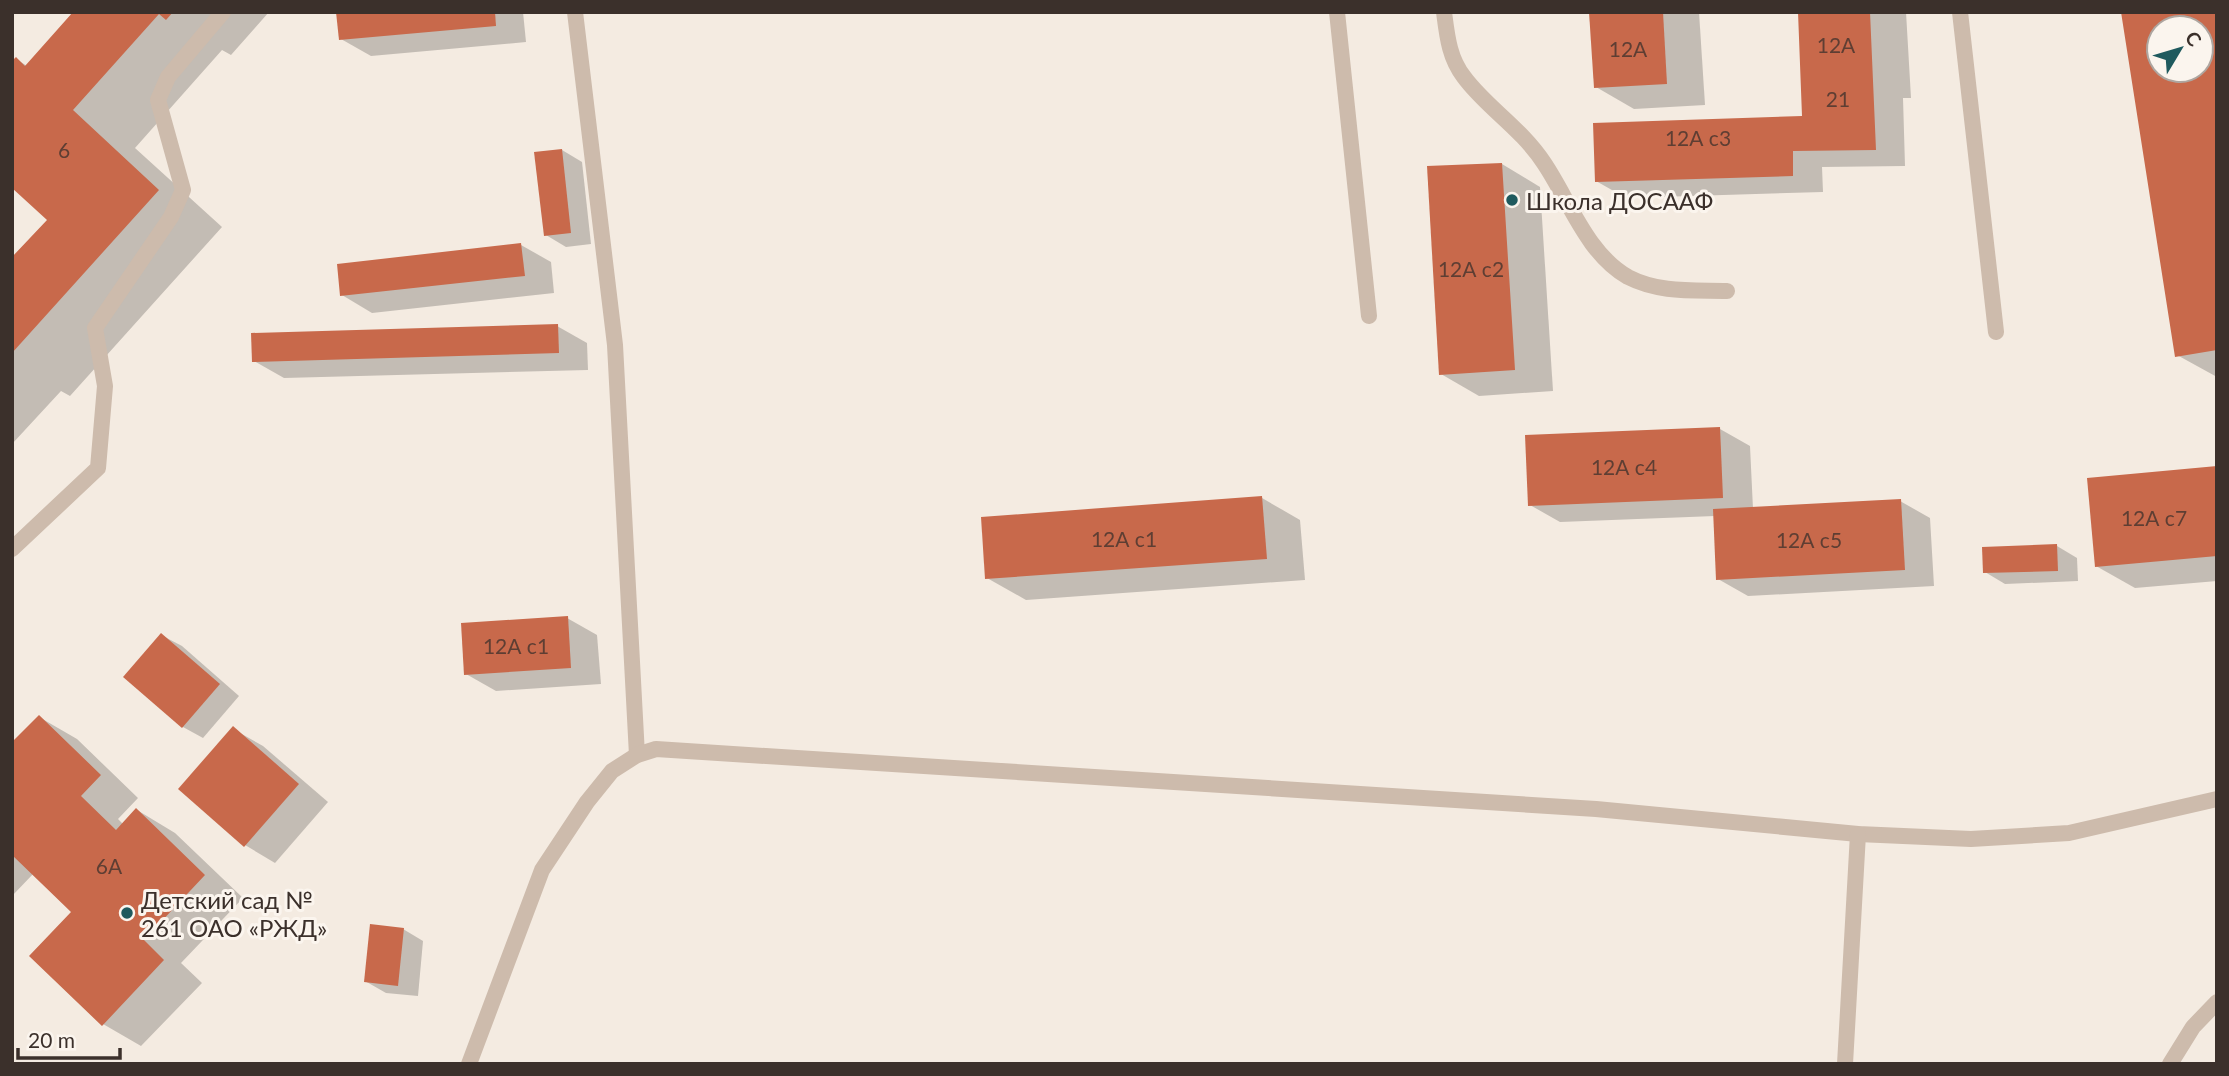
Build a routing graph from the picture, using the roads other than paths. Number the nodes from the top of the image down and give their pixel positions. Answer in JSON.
{"nodes":[{"id":1,"x":223,"y":12,"type":"edge"},
{"id":2,"x":575,"y":12,"type":"edge"},
{"id":3,"x":1337,"y":12,"type":"edge"},
{"id":4,"x":1444,"y":12,"type":"edge"},
{"id":5,"x":1960,"y":12,"type":"edge"},
{"id":6,"x":1727,"y":291,"type":"dead end"},
{"id":7,"x":1369,"y":316,"type":"dead end"},
{"id":8,"x":1996,"y":332,"type":"dead end"},
{"id":9,"x":12,"y":549,"type":"edge"},
{"id":10,"x":637,"y":755,"type":"junction"},
{"id":11,"x":2217,"y":799,"type":"edge"},
{"id":12,"x":1858,"y":834,"type":"junction"},
{"id":13,"x":2217,"y":1002,"type":"edge"},
{"id":14,"x":469,"y":1064,"type":"edge"},
{"id":15,"x":1845,"y":1064,"type":"edge"},
{"id":16,"x":2169,"y":1064,"type":"edge"}],
"edges":[{"from":1,"to":9,"type":"lane"},
{"from":2,"to":10,"type":"lane"},
{"from":3,"to":7,"type":"lane"},
{"from":4,"to":6,"type":"lane"},
{"from":5,"to":8,"type":"lane"},
{"from":10,"to":12,"type":"lane"},
{"from":10,"to":14,"type":"lane"},
{"from":11,"to":12,"type":"lane"},
{"from":12,"to":15,"type":"lane"},
{"from":13,"to":16,"type":"lane"}]}
